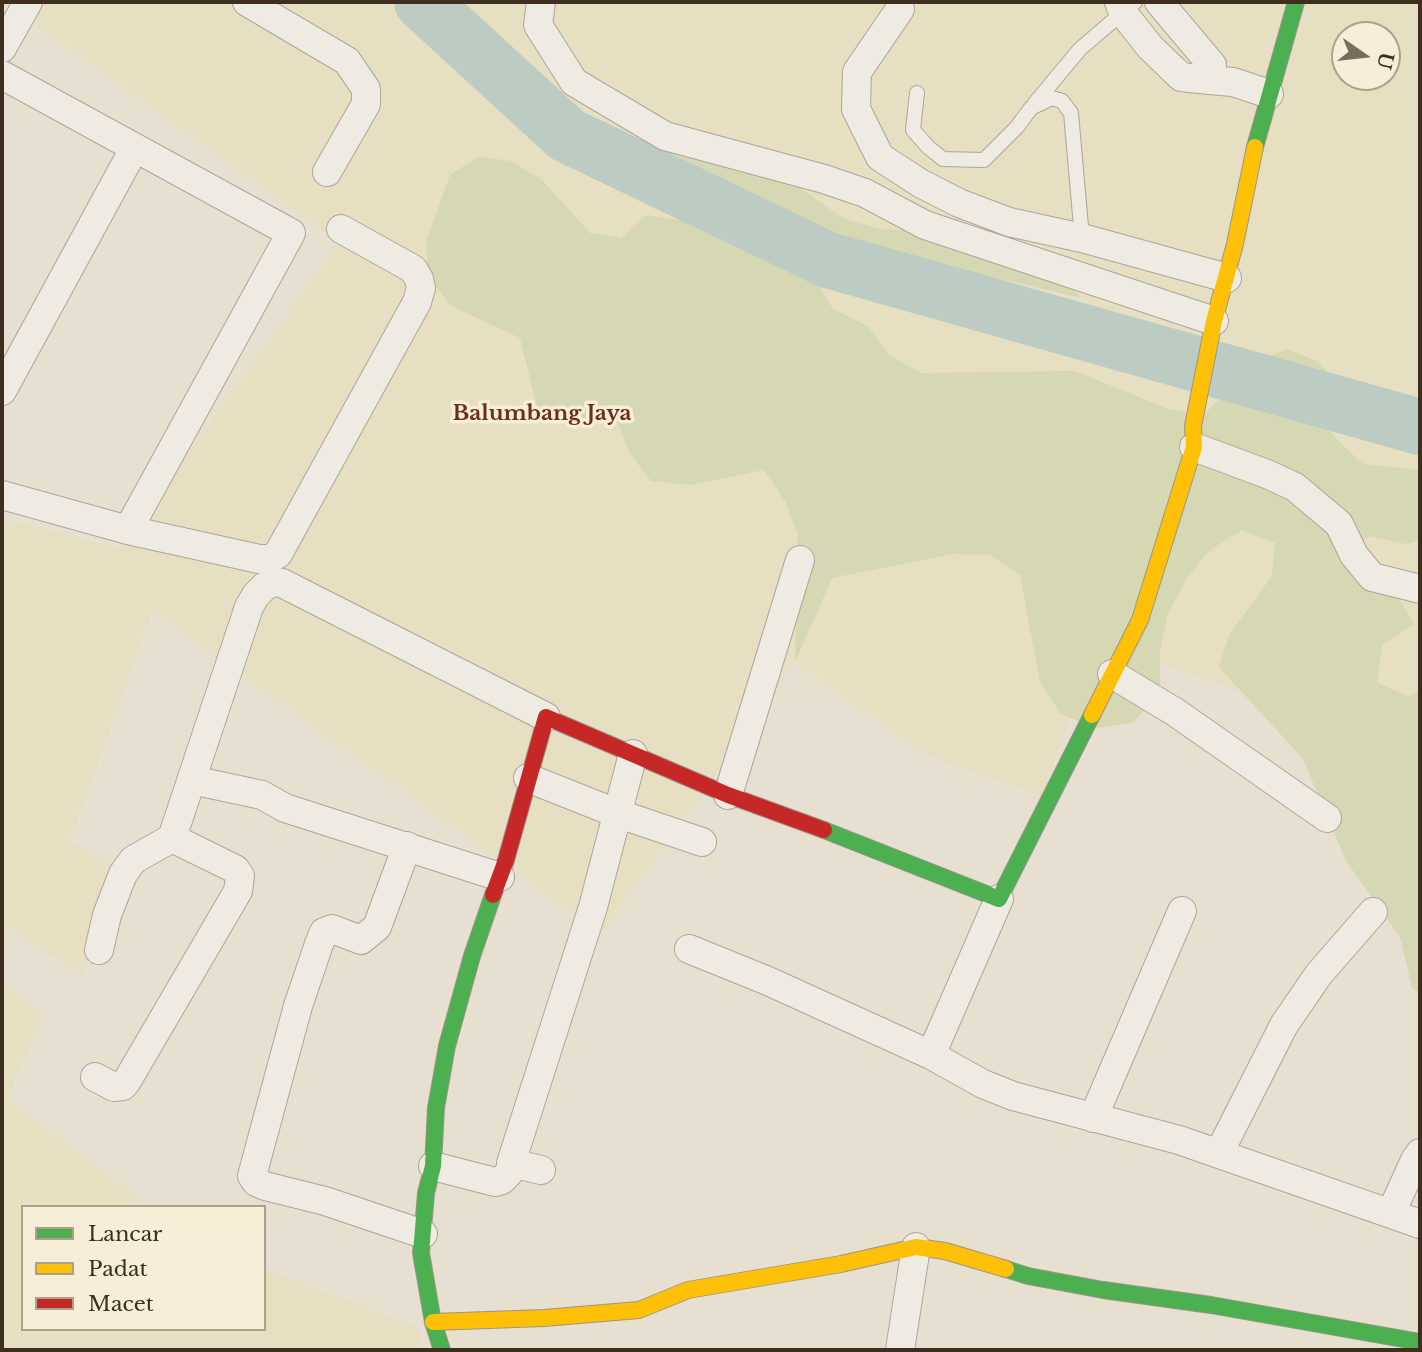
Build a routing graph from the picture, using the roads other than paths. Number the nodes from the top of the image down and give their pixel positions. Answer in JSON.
{"nodes":[{"id":1,"x":27,"y":2,"type":"edge"},
{"id":2,"x":247,"y":2,"type":"edge"},
{"id":3,"x":541,"y":2,"type":"edge"},
{"id":4,"x":1159,"y":2,"type":"edge"},
{"id":5,"x":1296,"y":2,"type":"edge"},
{"id":6,"x":1126,"y":6,"type":"edge"},
{"id":7,"x":900,"y":9,"type":"dead end"},
{"id":8,"x":2,"y":48,"type":"edge"},
{"id":9,"x":2,"y":75,"type":"edge"},
{"id":10,"x":1209,"y":80,"type":"junction"},
{"id":11,"x":917,"y":93,"type":"dead end"},
{"id":12,"x":1269,"y":94,"type":"junction"},
{"id":13,"x":1031,"y":108,"type":"junction"},
{"id":14,"x":134,"y":149,"type":"junction"},
{"id":15,"x":327,"y":172,"type":"dead end"},
{"id":16,"x":341,"y":229,"type":"dead end"},
{"id":17,"x":1082,"y":238,"type":"junction"},
{"id":18,"x":1227,"y":278,"type":"junction"},
{"id":19,"x":1212,"y":327,"type":"junction"},
{"id":20,"x":2,"y":391,"type":"edge"},
{"id":21,"x":1194,"y":437,"type":"junction"},
{"id":22,"x":2,"y":495,"type":"edge"},
{"id":23,"x":128,"y":530,"type":"junction"},
{"id":24,"x":800,"y":560,"type":"dead end"},
{"id":25,"x":1420,"y":589,"type":"edge"},
{"id":26,"x":1112,"y":674,"type":"junction"},
{"id":27,"x":546,"y":717,"type":"junction"},
{"id":28,"x":633,"y":754,"type":"junction"},
{"id":29,"x":528,"y":778,"type":"junction"},
{"id":30,"x":192,"y":780,"type":"junction"},
{"id":31,"x":728,"y":795,"type":"junction"},
{"id":32,"x":616,"y":813,"type":"junction"},
{"id":33,"x":1327,"y":818,"type":"dead end"},
{"id":34,"x":172,"y":838,"type":"junction"},
{"id":35,"x":702,"y":842,"type":"dead end"},
{"id":36,"x":407,"y":846,"type":"junction"},
{"id":37,"x":500,"y":877,"type":"junction"},
{"id":38,"x":999,"y":899,"type":"junction"},
{"id":39,"x":1182,"y":911,"type":"dead end"},
{"id":40,"x":1373,"y":912,"type":"dead end"},
{"id":41,"x":689,"y":949,"type":"dead end"},
{"id":42,"x":99,"y":950,"type":"dead end"},
{"id":43,"x":931,"y":1055,"type":"junction"},
{"id":44,"x":95,"y":1077,"type":"dead end"},
{"id":45,"x":1093,"y":1118,"type":"junction"},
{"id":46,"x":1219,"y":1153,"type":"junction"},
{"id":47,"x":1420,"y":1153,"type":"edge"},
{"id":48,"x":433,"y":1166,"type":"junction"},
{"id":49,"x":1391,"y":1213,"type":"junction"},
{"id":50,"x":1420,"y":1224,"type":"edge"},
{"id":51,"x":423,"y":1234,"type":"junction"},
{"id":52,"x":916,"y":1247,"type":"junction"},
{"id":53,"x":433,"y":1322,"type":"junction"},
{"id":54,"x":1420,"y":1342,"type":"edge"},
{"id":55,"x":442,"y":1350,"type":"edge"},
{"id":56,"x":901,"y":1350,"type":"edge"}],
"edges":[{"from":1,"to":8,"type":"street"},
{"from":2,"to":15,"type":"street"},
{"from":3,"to":19,"type":"street"},
{"from":4,"to":10,"type":"street"},
{"from":5,"to":12,"type":"street"},
{"from":6,"to":10,"type":"street"},
{"from":6,"to":13,"type":"lane"},
{"from":7,"to":17,"type":"street"},
{"from":9,"to":14,"type":"street"},
{"from":10,"to":12,"type":"street"},
{"from":11,"to":13,"type":"lane"},
{"from":12,"to":18,"type":"street"},
{"from":13,"to":17,"type":"lane"},
{"from":14,"to":20,"type":"street"},
{"from":14,"to":23,"type":"street"},
{"from":16,"to":23,"type":"street"},
{"from":17,"to":18,"type":"street"},
{"from":18,"to":19,"type":"street"},
{"from":19,"to":21,"type":"street"},
{"from":21,"to":25,"type":"street"},
{"from":21,"to":26,"type":"street"},
{"from":22,"to":23,"type":"street"},
{"from":24,"to":31,"type":"street"},
{"from":26,"to":33,"type":"street"},
{"from":26,"to":38,"type":"street"},
{"from":27,"to":28,"type":"street"},
{"from":27,"to":29,"type":"street"},
{"from":27,"to":30,"type":"street"},
{"from":28,"to":31,"type":"street"},
{"from":28,"to":32,"type":"street"},
{"from":29,"to":32,"type":"street"},
{"from":29,"to":37,"type":"street"},
{"from":30,"to":34,"type":"street"},
{"from":30,"to":36,"type":"street"},
{"from":31,"to":38,"type":"street"},
{"from":32,"to":35,"type":"street"},
{"from":32,"to":48,"type":"street"},
{"from":34,"to":42,"type":"street"},
{"from":34,"to":44,"type":"street"},
{"from":36,"to":37,"type":"street"},
{"from":36,"to":51,"type":"street"},
{"from":37,"to":48,"type":"street"},
{"from":38,"to":43,"type":"street"},
{"from":39,"to":45,"type":"street"},
{"from":40,"to":46,"type":"street"},
{"from":41,"to":43,"type":"street"},
{"from":43,"to":45,"type":"street"},
{"from":45,"to":46,"type":"street"},
{"from":46,"to":49,"type":"street"},
{"from":47,"to":49,"type":"street"},
{"from":48,"to":51,"type":"street"},
{"from":49,"to":50,"type":"street"},
{"from":51,"to":53,"type":"street"},
{"from":52,"to":53,"type":"street"},
{"from":52,"to":54,"type":"street"},
{"from":52,"to":56,"type":"street"},
{"from":53,"to":55,"type":"street"}]}
